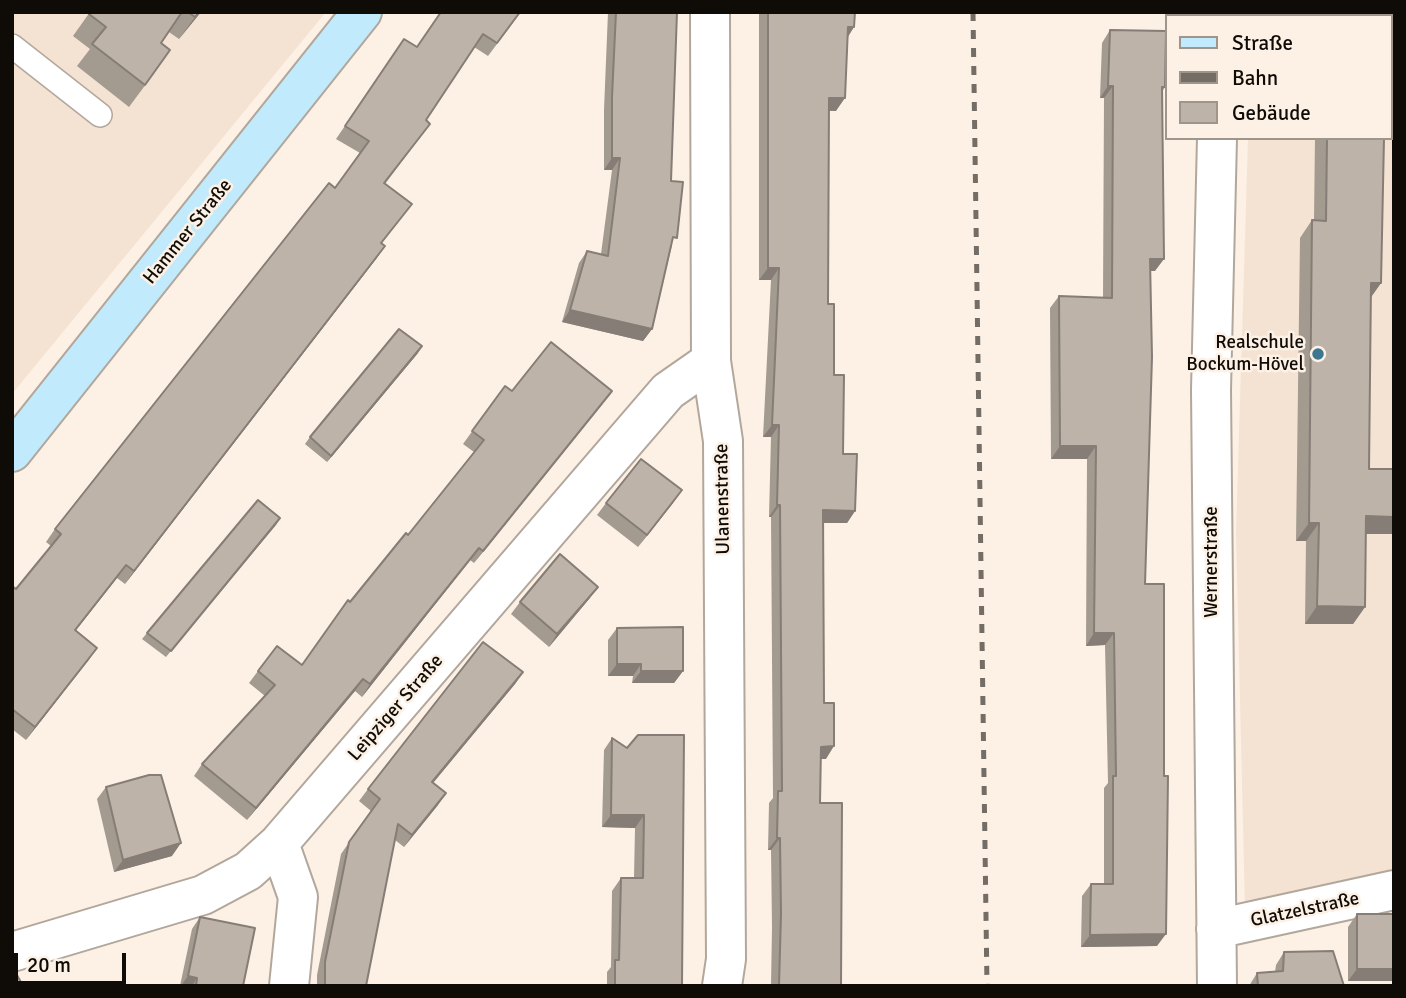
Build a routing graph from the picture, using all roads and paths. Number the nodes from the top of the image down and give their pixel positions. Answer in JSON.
{"nodes":[{"id":1,"x":362,"y":12,"type":"edge"},
{"id":2,"x":710,"y":12,"type":"edge"},
{"id":3,"x":12,"y":46,"type":"edge"},
{"id":4,"x":100,"y":114,"type":"dead end"},
{"id":5,"x":1217,"y":140,"type":"edge"},
{"id":6,"x":711,"y":360,"type":"junction"},
{"id":7,"x":12,"y":452,"type":"edge"},
{"id":8,"x":279,"y":843,"type":"junction"},
{"id":9,"x":1394,"y":890,"type":"edge"},
{"id":10,"x":1216,"y":929,"type":"junction"},
{"id":11,"x":12,"y":952,"type":"edge"},
{"id":12,"x":289,"y":986,"type":"edge"},
{"id":13,"x":722,"y":986,"type":"edge"},
{"id":14,"x":1217,"y":986,"type":"edge"}],
"edges":[{"from":1,"to":7,"type":"main road","name":"Hammer Straße"},
{"from":2,"to":6,"type":"street","name":"Ulanenstraße"},
{"from":3,"to":4,"type":"lane"},
{"from":5,"to":10,"type":"street","name":"Wernerstraße"},
{"from":6,"to":8,"type":"street","name":"Leipziger Straße"},
{"from":6,"to":13,"type":"street","name":"Ulanenstraße"},
{"from":8,"to":11,"type":"street","name":"Leipziger Straße"},
{"from":8,"to":12,"type":"street"},
{"from":9,"to":10,"type":"street","name":"Glatzelstraße"},
{"from":10,"to":14,"type":"street","name":"Wernerstraße"}]}
